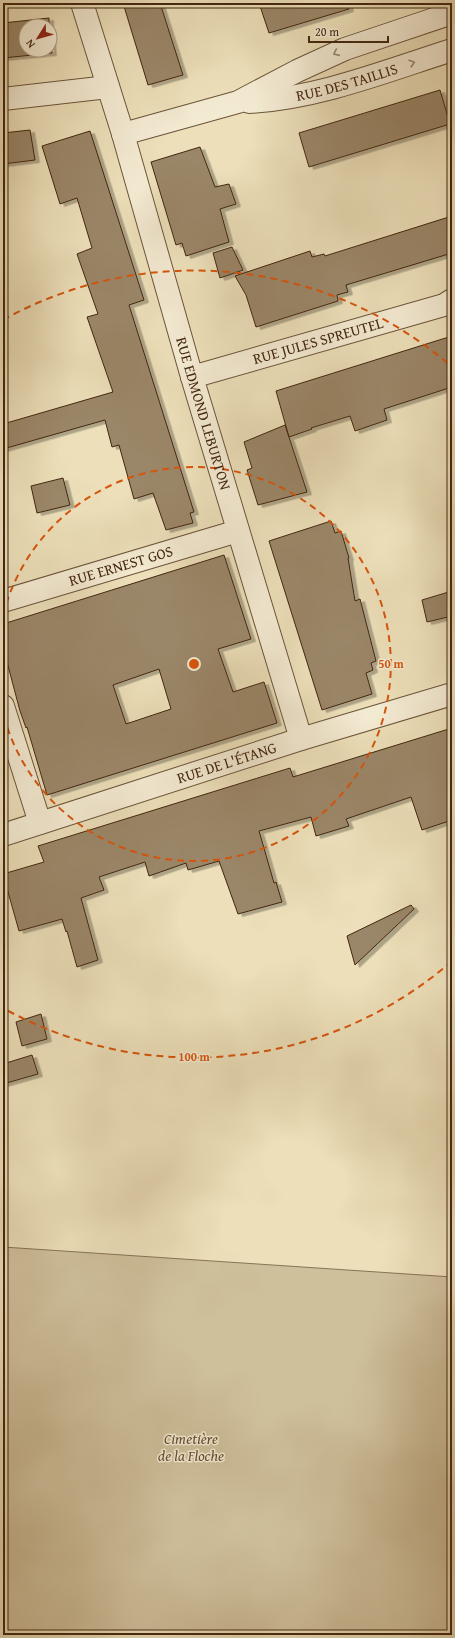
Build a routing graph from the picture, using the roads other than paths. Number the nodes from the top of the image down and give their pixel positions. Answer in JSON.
{"nodes":[{"id":1,"x":82,"y":3,"type":"edge"},
{"id":2,"x":452,"y":13,"type":"edge"},
{"id":3,"x":452,"y":50,"type":"edge"},
{"id":4,"x":108,"y":88,"type":"junction"},
{"id":5,"x":3,"y":99,"type":"edge"},
{"id":6,"x":238,"y":102,"type":"junction"},
{"id":7,"x":123,"y":134,"type":"junction"},
{"id":8,"x":449,"y":304,"type":"edge"},
{"id":9,"x":192,"y":378,"type":"junction"},
{"id":10,"x":238,"y":531,"type":"junction"},
{"id":11,"x":3,"y":601,"type":"edge"},
{"id":12,"x":452,"y":694,"type":"edge"},
{"id":13,"x":3,"y":706,"type":"edge"},
{"id":14,"x":301,"y":738,"type":"junction"},
{"id":15,"x":40,"y":824,"type":"junction"},
{"id":16,"x":3,"y":835,"type":"edge"}],
"edges":[{"from":1,"to":4,"type":"street","name":"RUE EDMOND LEBURTON"},
{"from":2,"to":6,"type":"street","name":"RUE DES TAILLIS","one_way":true},
{"from":6,"to":3,"type":"street","name":"RUE DES TAILLIS","one_way":true},
{"from":4,"to":5,"type":"street"},
{"from":4,"to":7,"type":"street","name":"RUE EDMOND LEBURTON"},
{"from":6,"to":7,"type":"street","name":"RUE DES TAILLIS"},
{"from":7,"to":9,"type":"street","name":"RUE EDMOND LEBURTON"},
{"from":8,"to":9,"type":"street","name":"RUE JULES SPREUTEL"},
{"from":9,"to":10,"type":"street","name":"RUE EDMOND LEBURTON"},
{"from":10,"to":11,"type":"street","name":"RUE ERNEST GOS"},
{"from":10,"to":14,"type":"street","name":"RUE EDMOND LEBURTON"},
{"from":12,"to":14,"type":"street","name":"RUE DE L'ÉTANG"},
{"from":13,"to":15,"type":"street"},
{"from":14,"to":15,"type":"street","name":"RUE DE L'ÉTANG"},
{"from":15,"to":16,"type":"street","name":"RUE DE L'ÉTANG"}]}
